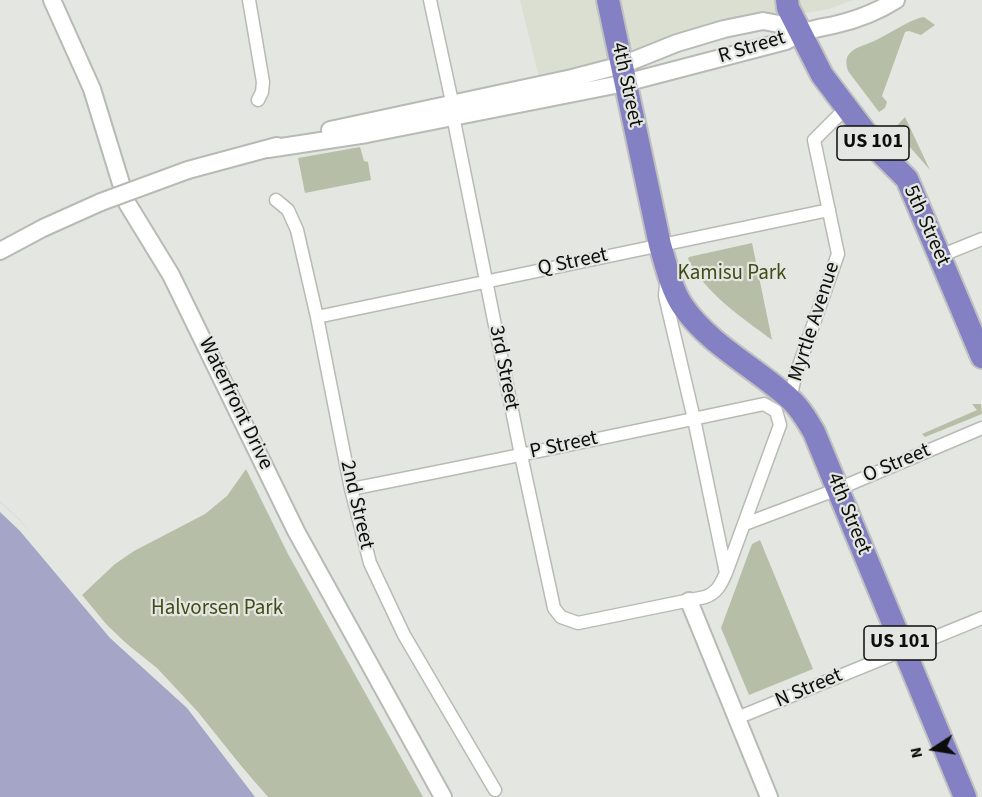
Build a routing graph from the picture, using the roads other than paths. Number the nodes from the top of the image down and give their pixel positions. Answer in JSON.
{"nodes":[{"id":1,"x":52,"y":0,"type":"edge"},
{"id":2,"x":249,"y":0,"type":"edge"},
{"id":3,"x":430,"y":0,"type":"edge"},
{"id":4,"x":608,"y":0,"type":"edge"},
{"id":5,"x":787,"y":0,"type":"edge"},
{"id":6,"x":896,"y":0,"type":"edge"},
{"id":7,"x":800,"y":32,"type":"junction"},
{"id":8,"x":623,"y":74,"type":"junction"},
{"id":9,"x":258,"y":100,"type":"dead end"},
{"id":10,"x":846,"y":108,"type":"junction"},
{"id":11,"x":452,"y":109,"type":"junction"},
{"id":12,"x":276,"y":200,"type":"dead end"},
{"id":13,"x":829,"y":210,"type":"junction"},
{"id":14,"x":982,"y":239,"type":"edge"},
{"id":15,"x":660,"y":245,"type":"junction"},
{"id":16,"x":0,"y":252,"type":"edge"},
{"id":17,"x":940,"y":256,"type":"junction"},
{"id":18,"x":669,"y":276,"type":"junction"},
{"id":19,"x":486,"y":281,"type":"junction"},
{"id":20,"x":317,"y":316,"type":"junction"},
{"id":21,"x":982,"y":357,"type":"edge"},
{"id":22,"x":783,"y":405,"type":"junction"},
{"id":23,"x":694,"y":419,"type":"junction"},
{"id":24,"x":982,"y":428,"type":"edge"},
{"id":25,"x":521,"y":455,"type":"junction"},
{"id":26,"x":351,"y":489,"type":"junction"},
{"id":27,"x":838,"y":489,"type":"junction"},
{"id":28,"x":745,"y":525,"type":"junction"},
{"id":29,"x":726,"y":573,"type":"junction"},
{"id":30,"x":689,"y":601,"type":"junction"},
{"id":31,"x":982,"y":618,"type":"edge"},
{"id":32,"x":903,"y":651,"type":"junction"},
{"id":33,"x":737,"y":718,"type":"junction"},
{"id":34,"x":495,"y":790,"type":"dead end"},
{"id":35,"x":443,"y":797,"type":"edge"},
{"id":36,"x":769,"y":797,"type":"edge"},
{"id":37,"x":965,"y":797,"type":"edge"}],
"edges":[{"from":1,"to":35,"type":"main road","name":"Waterfront Drive"},
{"from":2,"to":9,"type":"street"},
{"from":3,"to":11,"type":"street","name":"3rd Street"},
{"from":4,"to":8,"type":"highway","name":"4th Street","number":"US 101"},
{"from":5,"to":7,"type":"highway","name":"5th Street","number":"US 101"},
{"from":6,"to":7,"type":"main road"},
{"from":7,"to":8,"type":"main road","name":"R Street"},
{"from":7,"to":8,"type":"main road","name":"R Street"},
{"from":7,"to":10,"type":"highway","name":"5th Street","number":"US 101"},
{"from":8,"to":11,"type":"main road","name":"R Street"},
{"from":8,"to":15,"type":"highway","name":"4th Street","number":"US 101"},
{"from":10,"to":13,"type":"street"},
{"from":10,"to":17,"type":"highway","name":"5th Street","number":"US 101"},
{"from":11,"to":16,"type":"main road","name":"R Street","bridge":true},
{"from":11,"to":19,"type":"street","name":"3rd Street"},
{"from":12,"to":20,"type":"street","name":"2nd Street"},
{"from":13,"to":15,"type":"street","name":"Q Street"},
{"from":13,"to":22,"type":"street","name":"Myrtle Avenue"},
{"from":14,"to":17,"type":"street"},
{"from":15,"to":18,"type":"highway","name":"4th Street","number":"US 101"},
{"from":15,"to":19,"type":"street","name":"Q Street"},
{"from":17,"to":21,"type":"highway","name":"5th Street","number":"US 101"},
{"from":18,"to":22,"type":"highway","name":"4th Street","number":"US 101"},
{"from":18,"to":23,"type":"street","name":"4th Street"},
{"from":19,"to":20,"type":"street","name":"Q Street"},
{"from":19,"to":25,"type":"street","name":"3rd Street"},
{"from":20,"to":26,"type":"street","name":"2nd Street"},
{"from":22,"to":23,"type":"street","name":"P Street"},
{"from":22,"to":27,"type":"highway","name":"4th Street","number":"US 101"},
{"from":22,"to":28,"type":"street","name":"Myrtle Avenue"},
{"from":23,"to":25,"type":"street","name":"P Street"},
{"from":23,"to":29,"type":"street","name":"4th Street"},
{"from":24,"to":27,"type":"street","name":"O Street"},
{"from":25,"to":26,"type":"street","name":"P Street"},
{"from":25,"to":30,"type":"street","name":"3rd Street"},
{"from":26,"to":34,"type":"street","name":"2nd Street"},
{"from":27,"to":28,"type":"street","name":"O Street"},
{"from":27,"to":32,"type":"highway","name":"4th Street","number":"US 101"},
{"from":28,"to":29,"type":"street","name":"Myrtle Avenue"},
{"from":29,"to":30,"type":"street"},
{"from":30,"to":33,"type":"main road"},
{"from":31,"to":32,"type":"street","name":"N Street"},
{"from":32,"to":33,"type":"street","name":"N Street"},
{"from":32,"to":37,"type":"highway","name":"4th Street","number":"US 101"},
{"from":33,"to":36,"type":"main road"}]}
